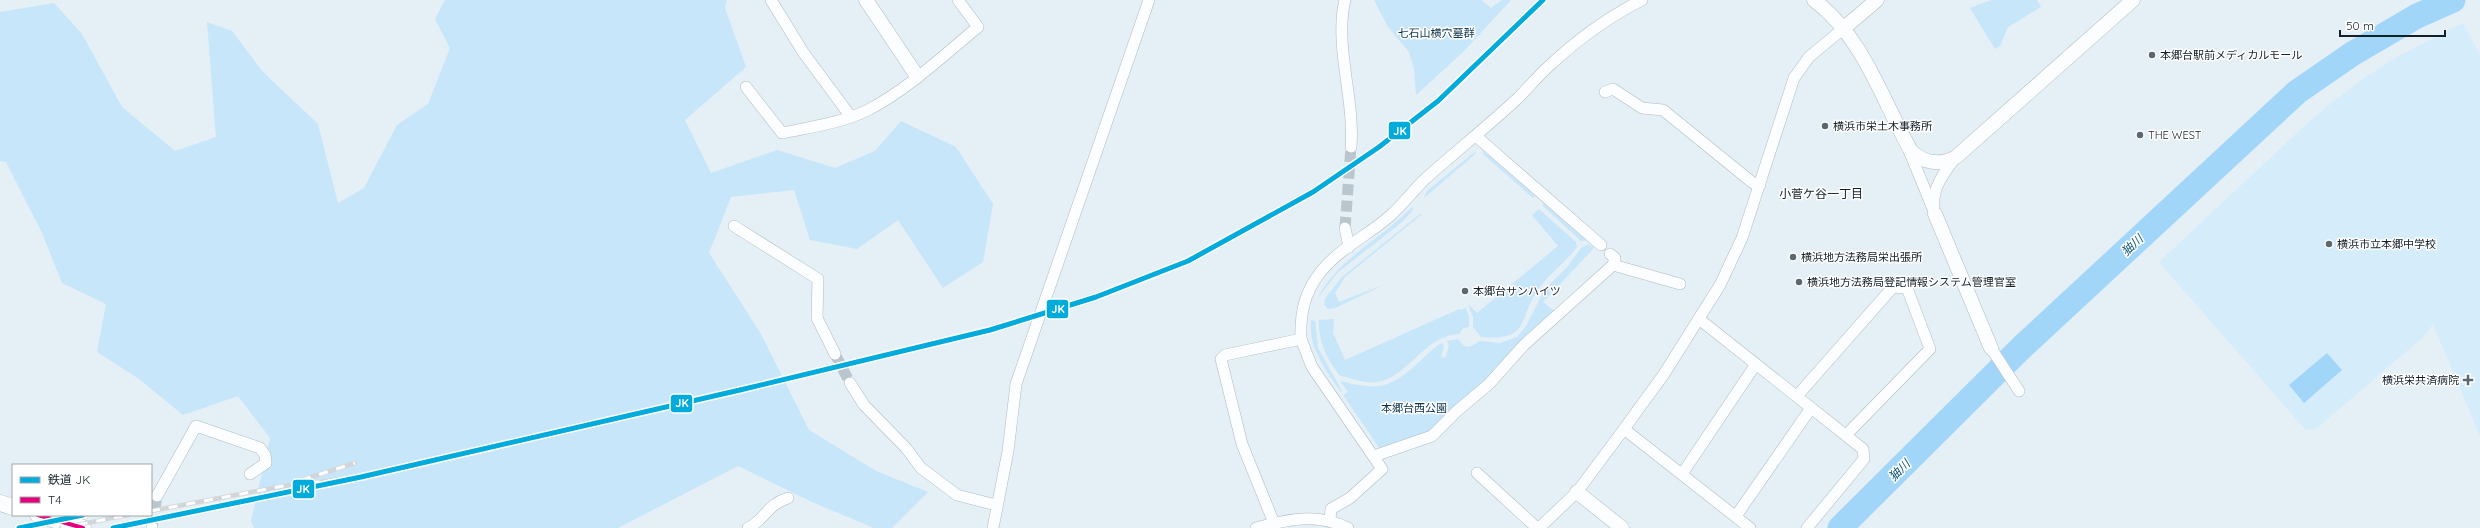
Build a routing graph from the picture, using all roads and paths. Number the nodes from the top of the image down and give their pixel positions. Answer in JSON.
{"nodes":[{"id":1,"x":771,"y":0,"type":"edge"},
{"id":2,"x":866,"y":0,"type":"edge"},
{"id":3,"x":958,"y":0,"type":"edge"},
{"id":4,"x":1149,"y":0,"type":"edge"},
{"id":5,"x":1345,"y":0,"type":"edge"},
{"id":6,"x":1642,"y":0,"type":"edge"},
{"id":7,"x":1814,"y":0,"type":"edge"},
{"id":8,"x":1877,"y":0,"type":"edge"},
{"id":9,"x":2133,"y":0,"type":"edge"},
{"id":10,"x":1844,"y":28,"type":"junction"},
{"id":11,"x":918,"y":76,"type":"junction"},
{"id":12,"x":746,"y":87,"type":"dead end"},
{"id":13,"x":1605,"y":92,"type":"dead end"},
{"id":14,"x":851,"y":117,"type":"junction"},
{"id":15,"x":1477,"y":137,"type":"junction"},
{"id":16,"x":1905,"y":140,"type":"junction"},
{"id":17,"x":1351,"y":147,"type":"tunnel mouth"},
{"id":18,"x":1956,"y":157,"type":"junction"},
{"id":19,"x":1760,"y":185,"type":"junction"},
{"id":20,"x":1936,"y":214,"type":"junction"},
{"id":21,"x":734,"y":226,"type":"dead end"},
{"id":22,"x":1345,"y":228,"type":"tunnel mouth"},
{"id":23,"x":1600,"y":245,"type":"dead end"},
{"id":24,"x":1349,"y":247,"type":"junction"},
{"id":25,"x":1610,"y":254,"type":"dead end"},
{"id":26,"x":1614,"y":265,"type":"junction"},
{"id":27,"x":1680,"y":284,"type":"dead end"},
{"id":28,"x":1699,"y":319,"type":"junction"},
{"id":29,"x":1301,"y":340,"type":"junction"},
{"id":30,"x":1991,"y":348,"type":"joint"},
{"id":31,"x":835,"y":354,"type":"tunnel mouth"},
{"id":32,"x":1756,"y":364,"type":"junction"},
{"id":33,"x":850,"y":383,"type":"tunnel mouth"},
{"id":34,"x":2016,"y":388,"type":"dead end"},
{"id":35,"x":1797,"y":396,"type":"junction"},
{"id":36,"x":1811,"y":408,"type":"junction"},
{"id":37,"x":1624,"y":429,"type":"junction"},
{"id":38,"x":1846,"y":435,"type":"junction"},
{"id":39,"x":1374,"y":456,"type":"junction"},
{"id":40,"x":1477,"y":473,"type":"dead end"},
{"id":41,"x":250,"y":474,"type":"dead end"},
{"id":42,"x":1682,"y":474,"type":"junction"},
{"id":43,"x":1577,"y":492,"type":"junction"},
{"id":44,"x":157,"y":496,"type":"tunnel mouth"},
{"id":45,"x":788,"y":498,"type":"dead end"},
{"id":46,"x":0,"y":503,"type":"edge"},
{"id":47,"x":996,"y":505,"type":"junction"},
{"id":48,"x":12,"y":507,"type":"edge"},
{"id":49,"x":41,"y":516,"type":"edge"},
{"id":50,"x":1330,"y":520,"type":"junction"},
{"id":51,"x":1274,"y":523,"type":"junction"},
{"id":52,"x":1742,"y":524,"type":"edge"},
{"id":53,"x":83,"y":528,"type":"edge"},
{"id":54,"x":748,"y":528,"type":"edge"},
{"id":55,"x":993,"y":528,"type":"edge"},
{"id":56,"x":1256,"y":528,"type":"edge"},
{"id":57,"x":1348,"y":528,"type":"edge"},
{"id":58,"x":1538,"y":528,"type":"edge"},
{"id":59,"x":1622,"y":528,"type":"edge"},
{"id":60,"x":1807,"y":528,"type":"edge"}],
"edges":[{"from":1,"to":14,"type":"street"},
{"from":2,"to":11,"type":"street"},
{"from":3,"to":11,"type":"street"},
{"from":4,"to":47,"type":"street"},
{"from":5,"to":17,"type":"street"},
{"from":6,"to":15,"type":"street"},
{"from":7,"to":10,"type":"street"},
{"from":8,"to":10,"type":"street"},
{"from":9,"to":18,"type":"street"},
{"from":10,"to":16,"type":"street"},
{"from":10,"to":19,"type":"street"},
{"from":11,"to":14,"type":"street"},
{"from":12,"to":14,"type":"street"},
{"from":13,"to":19,"type":"street"},
{"from":15,"to":23,"type":"street"},
{"from":15,"to":24,"type":"street"},
{"from":16,"to":18,"type":"street"},
{"from":16,"to":20,"type":"street"},
{"from":18,"to":20,"type":"street"},
{"from":19,"to":28,"type":"street"},
{"from":20,"to":30,"type":"street"},
{"from":21,"to":31,"type":"street"},
{"from":22,"to":24,"type":"street"},
{"from":24,"to":29,"type":"street"},
{"from":25,"to":26,"type":"street"},
{"from":26,"to":27,"type":"street"},
{"from":26,"to":39,"type":"street"},
{"from":28,"to":32,"type":"street"},
{"from":28,"to":37,"type":"street"},
{"from":29,"to":39,"type":"street"},
{"from":29,"to":51,"type":"street"},
{"from":30,"to":34,"type":"street"},
{"from":32,"to":35,"type":"street"},
{"from":32,"to":42,"type":"street"},
{"from":33,"to":47,"type":"street"},
{"from":35,"to":36,"type":"street"},
{"from":35,"to":38,"type":"street"},
{"from":36,"to":38,"type":"street"},
{"from":36,"to":52,"type":"street"},
{"from":37,"to":42,"type":"street"},
{"from":37,"to":43,"type":"street"},
{"from":38,"to":60,"type":"street"},
{"from":39,"to":50,"type":"street"},
{"from":40,"to":58,"type":"street"},
{"from":41,"to":44,"type":"street"},
{"from":42,"to":52,"type":"street"},
{"from":43,"to":58,"type":"street"},
{"from":43,"to":59,"type":"street"},
{"from":45,"to":54,"type":"street"},
{"from":46,"to":48,"type":"main road"},
{"from":47,"to":55,"type":"street"},
{"from":49,"to":53,"type":"main road"},
{"from":50,"to":51,"type":"street"},
{"from":50,"to":57,"type":"street"},
{"from":51,"to":56,"type":"street"}]}
